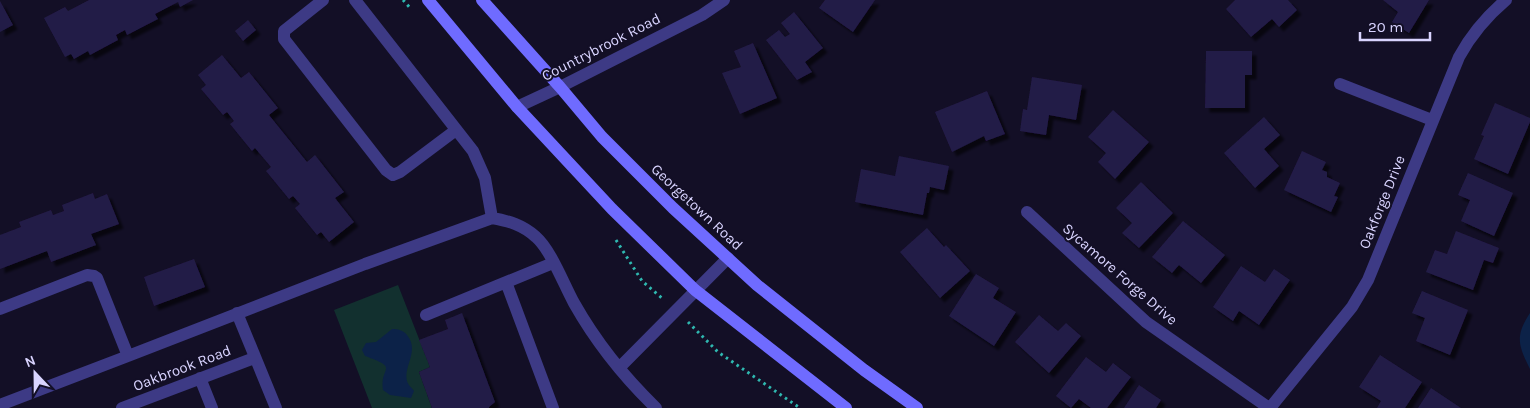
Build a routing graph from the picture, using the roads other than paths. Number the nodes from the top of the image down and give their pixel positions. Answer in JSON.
{"nodes":[{"id":1,"x":323,"y":0,"type":"edge"},
{"id":2,"x":355,"y":0,"type":"edge"},
{"id":3,"x":428,"y":0,"type":"edge"},
{"id":4,"x":482,"y":0,"type":"edge"},
{"id":5,"x":724,"y":0,"type":"edge"},
{"id":6,"x":1506,"y":0,"type":"edge"},
{"id":7,"x":1340,"y":84,"type":"dead end"},
{"id":8,"x":560,"y":87,"type":"junction"},
{"id":9,"x":517,"y":107,"type":"junction"},
{"id":10,"x":1432,"y":120,"type":"junction"},
{"id":11,"x":456,"y":130,"type":"junction"},
{"id":12,"x":1027,"y":212,"type":"dead end"},
{"id":13,"x":492,"y":218,"type":"junction"},
{"id":14,"x":728,"y":258,"type":"junction"},
{"id":15,"x":553,"y":263,"type":"junction"},
{"id":16,"x":506,"y":282,"type":"junction"},
{"id":17,"x":695,"y":290,"type":"junction"},
{"id":18,"x":0,"y":309,"type":"edge"},
{"id":19,"x":237,"y":313,"type":"junction"},
{"id":20,"x":426,"y":315,"type":"dead end"},
{"id":21,"x":128,"y":356,"type":"junction"},
{"id":22,"x":254,"y":358,"type":"junction"},
{"id":23,"x":618,"y":368,"type":"junction"},
{"id":24,"x":200,"y":378,"type":"junction"},
{"id":25,"x":1255,"y":404,"type":"edge"},
{"id":26,"x":0,"y":405,"type":"edge"},
{"id":27,"x":122,"y":408,"type":"edge"},
{"id":28,"x":212,"y":408,"type":"edge"},
{"id":29,"x":276,"y":408,"type":"edge"},
{"id":30,"x":553,"y":408,"type":"edge"},
{"id":31,"x":656,"y":408,"type":"edge"},
{"id":32,"x":846,"y":408,"type":"edge"},
{"id":33,"x":917,"y":408,"type":"edge"},
{"id":34,"x":1270,"y":408,"type":"edge"}],
"edges":[{"from":1,"to":11,"type":"street"},
{"from":2,"to":11,"type":"street"},
{"from":3,"to":9,"type":"main road"},
{"from":4,"to":8,"type":"main road","name":"Georgetown Road"},
{"from":5,"to":8,"type":"street","name":"Countrybrook Road"},
{"from":6,"to":10,"type":"street","name":"Oakforge Drive"},
{"from":7,"to":10,"type":"street"},
{"from":8,"to":9,"type":"street","name":"Countrybrook Road"},
{"from":8,"to":14,"type":"main road","name":"Georgetown Road"},
{"from":9,"to":17,"type":"main road"},
{"from":10,"to":34,"type":"street","name":"Oakforge Drive"},
{"from":11,"to":13,"type":"street"},
{"from":12,"to":25,"type":"street","name":"Sycamore Forge Drive"},
{"from":13,"to":15,"type":"street"},
{"from":13,"to":19,"type":"street"},
{"from":14,"to":17,"type":"street"},
{"from":14,"to":33,"type":"main road","name":"Georgetown Road"},
{"from":15,"to":16,"type":"street"},
{"from":15,"to":23,"type":"street"},
{"from":16,"to":20,"type":"street"},
{"from":16,"to":30,"type":"street"},
{"from":17,"to":23,"type":"street"},
{"from":17,"to":32,"type":"main road"},
{"from":18,"to":21,"type":"street"},
{"from":19,"to":21,"type":"street"},
{"from":19,"to":22,"type":"street"},
{"from":21,"to":26,"type":"street"},
{"from":22,"to":24,"type":"street","name":"Oakbrook Road"},
{"from":22,"to":29,"type":"street"},
{"from":23,"to":31,"type":"street"},
{"from":24,"to":27,"type":"street","name":"Oakbrook Road"},
{"from":24,"to":28,"type":"street"},
{"from":25,"to":34,"type":"street","name":"Sycamore Forge Drive"}]}
